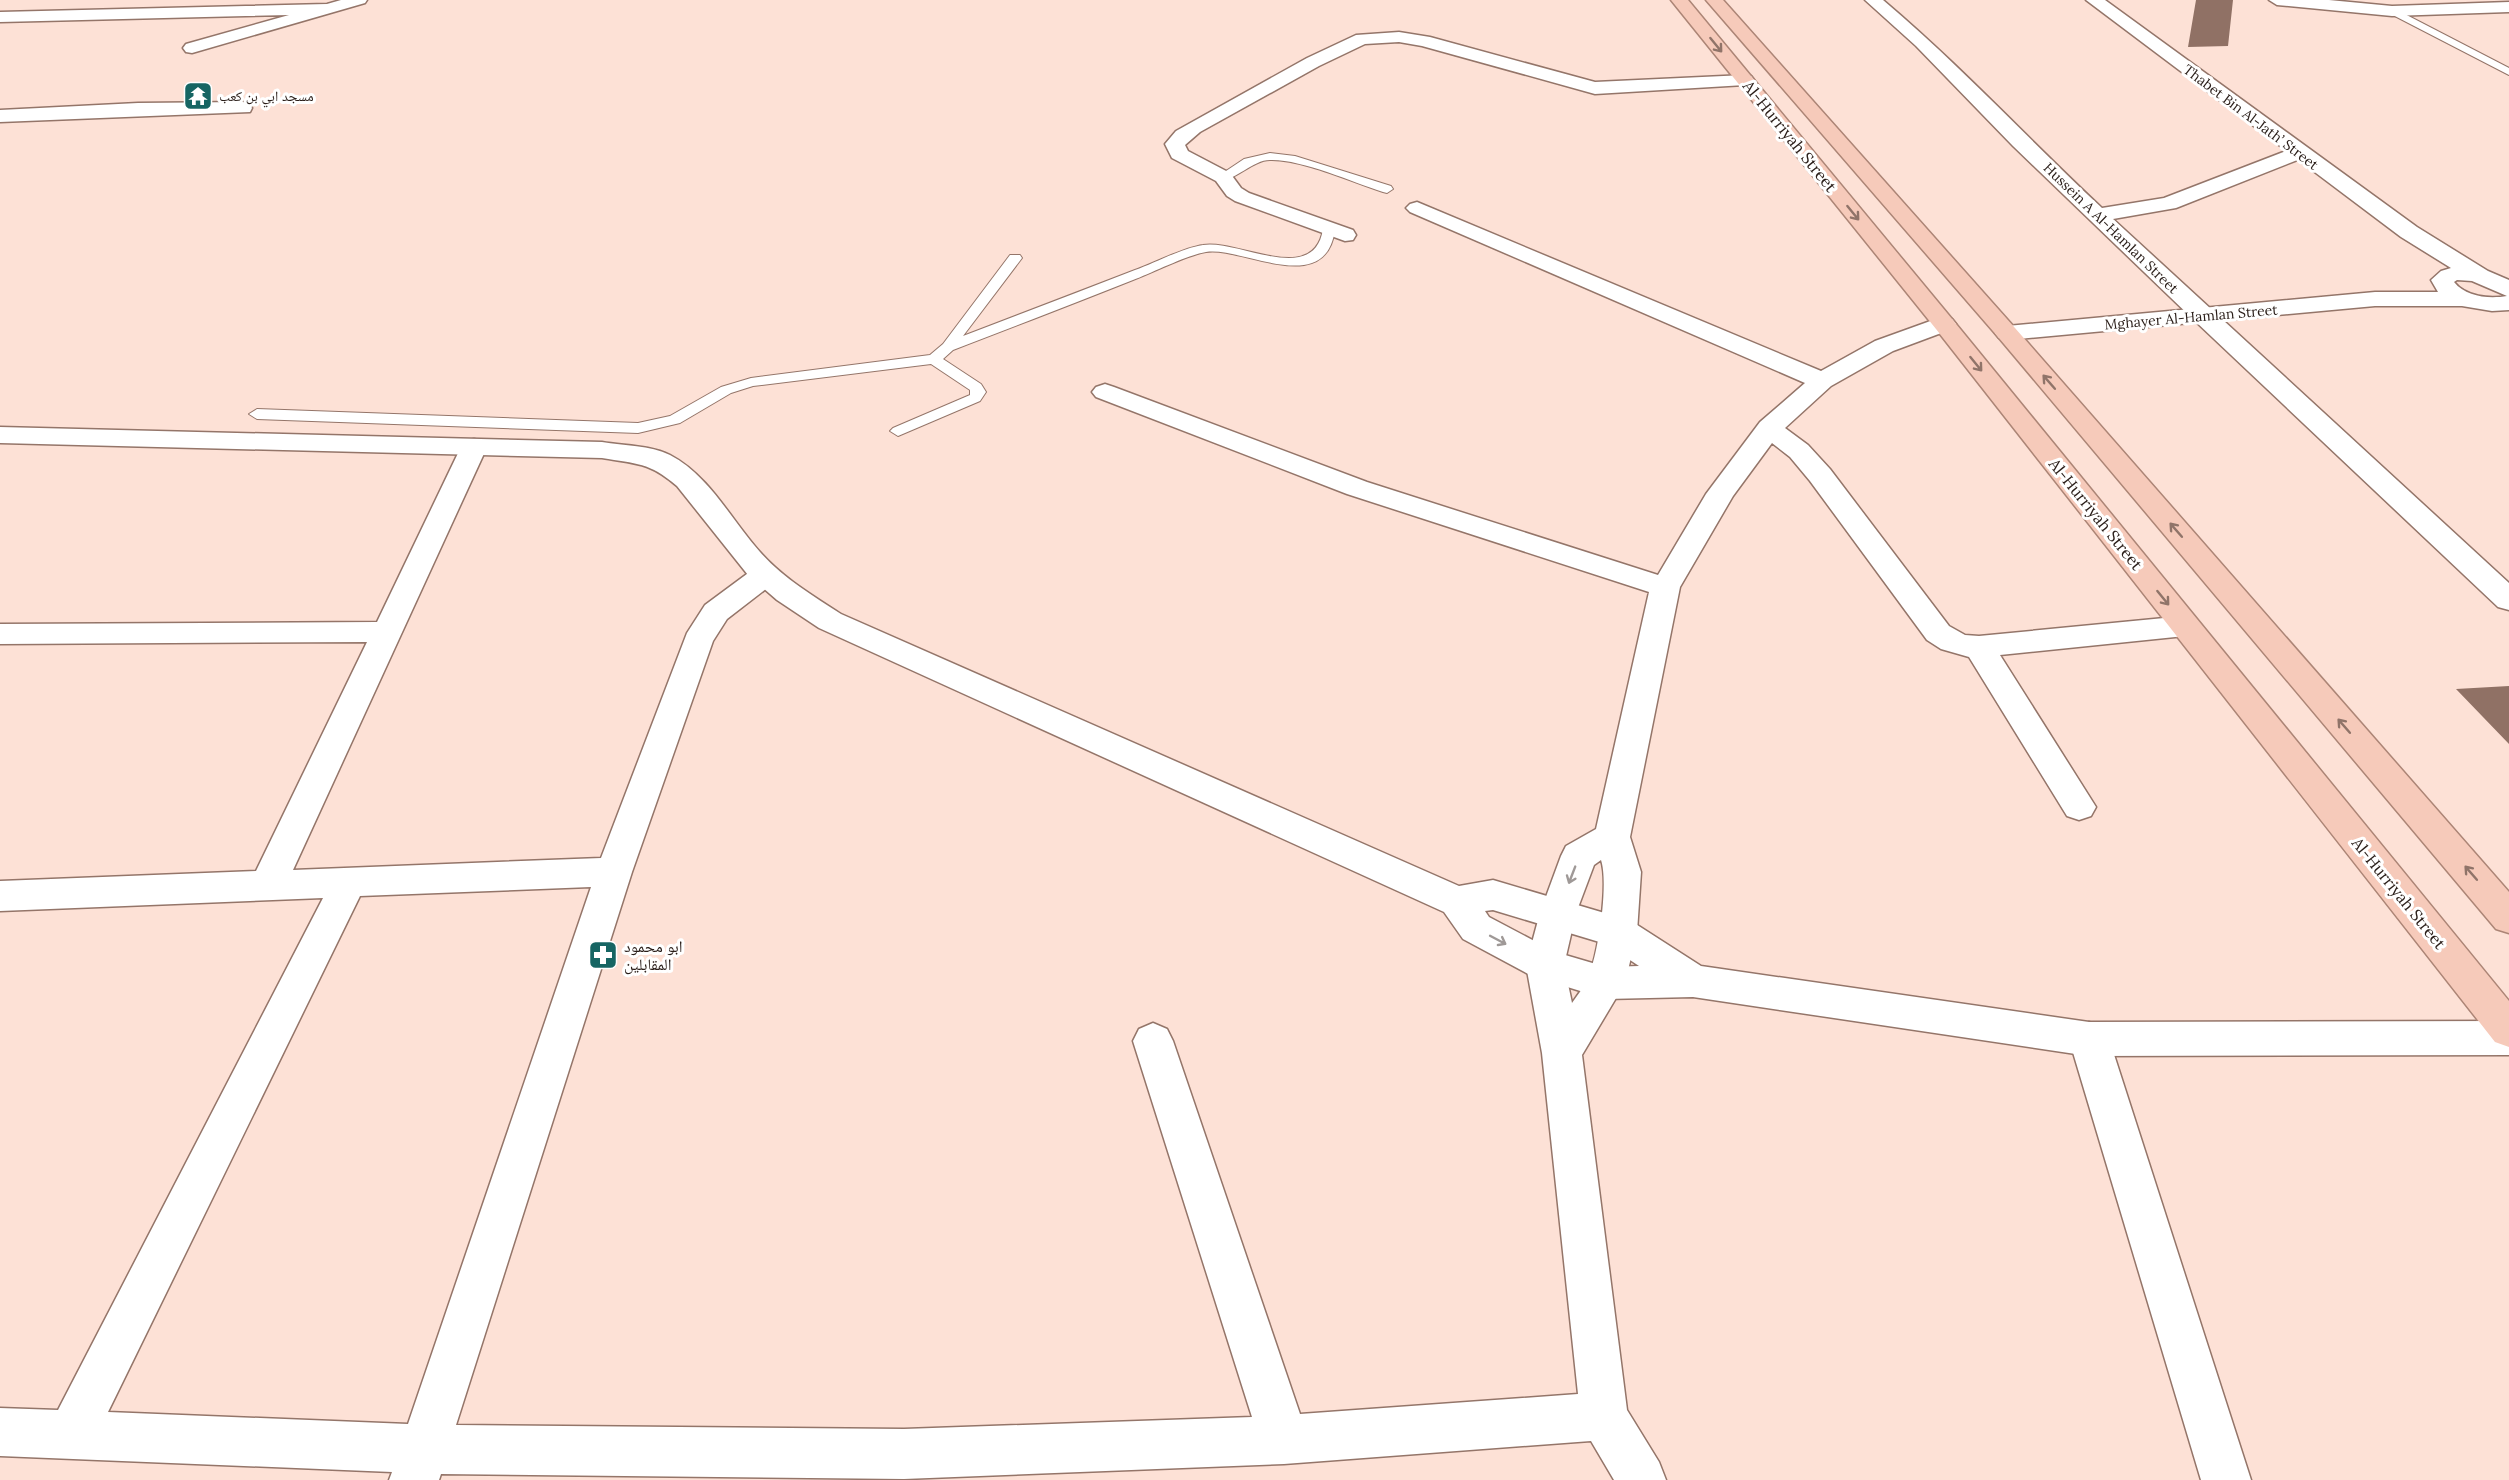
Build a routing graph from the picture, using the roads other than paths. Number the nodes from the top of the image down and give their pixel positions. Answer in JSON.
{"nodes":[{"id":1,"x":134,"y":0,"type":"edge"},
{"id":2,"x":359,"y":0,"type":"edge"},
{"id":3,"x":1679,"y":0,"type":"edge"},
{"id":4,"x":1714,"y":0,"type":"edge"},
{"id":5,"x":1873,"y":0,"type":"edge"},
{"id":6,"x":2094,"y":0,"type":"edge"},
{"id":7,"x":2277,"y":0,"type":"edge"},
{"id":8,"x":2312,"y":2,"type":"edge"},
{"id":9,"x":2509,"y":7,"type":"edge"},
{"id":10,"x":327,"y":9,"type":"junction"},
{"id":11,"x":2392,"y":11,"type":"junction"},
{"id":12,"x":110,"y":14,"type":"junction"},
{"id":13,"x":0,"y":17,"type":"edge"},
{"id":14,"x":192,"y":48,"type":"dead end"},
{"id":15,"x":2509,"y":72,"type":"edge"},
{"id":16,"x":1745,"y":80,"type":"junction"},
{"id":17,"x":243,"y":108,"type":"dead end"},
{"id":18,"x":0,"y":116,"type":"edge"},
{"id":19,"x":2298,"y":153,"type":"junction"},
{"id":20,"x":1223,"y":177,"type":"junction"},
{"id":21,"x":1387,"y":189,"type":"dead end"},
{"id":22,"x":1417,"y":208,"type":"dead end"},
{"id":23,"x":2100,"y":215,"type":"junction"},
{"id":24,"x":1337,"y":232,"type":"joint"},
{"id":25,"x":2409,"y":232,"type":"junction"},
{"id":26,"x":1015,"y":258,"type":"dead end"},
{"id":27,"x":2446,"y":281,"type":"junction"},
{"id":28,"x":2498,"y":282,"type":"edge"},
{"id":29,"x":2375,"y":299,"type":"junction"},
{"id":30,"x":2470,"y":301,"type":"junction"},
{"id":31,"x":2509,"y":303,"type":"edge"},
{"id":32,"x":2203,"y":316,"type":"junction"},
{"id":33,"x":1944,"y":324,"type":"junction"},
{"id":34,"x":2509,"y":326,"type":"edge"},
{"id":35,"x":2007,"y":333,"type":"junction"},
{"id":36,"x":948,"y":347,"type":"junction"},
{"id":37,"x":934,"y":359,"type":"junction"},
{"id":38,"x":1822,"y":381,"type":"junction"},
{"id":39,"x":1105,"y":392,"type":"dead end"},
{"id":40,"x":257,"y":414,"type":"dead end"},
{"id":41,"x":1769,"y":428,"type":"junction"},
{"id":42,"x":898,"y":431,"type":"dead end"},
{"id":43,"x":0,"y":435,"type":"edge"},
{"id":44,"x":474,"y":447,"type":"junction"},
{"id":45,"x":765,"y":575,"type":"junction"},
{"id":46,"x":1665,"y":587,"type":"junction"},
{"id":47,"x":2509,"y":600,"type":"edge"},
{"id":48,"x":2185,"y":626,"type":"junction"},
{"id":49,"x":386,"y":632,"type":"junction"},
{"id":50,"x":0,"y":634,"type":"edge"},
{"id":51,"x":1978,"y":647,"type":"junction"},
{"id":52,"x":2079,"y":807,"type":"dead end"},
{"id":53,"x":1612,"y":837,"type":"junction"},
{"id":54,"x":614,"y":872,"type":"junction"},
{"id":55,"x":350,"y":882,"type":"junction"},
{"id":56,"x":268,"y":885,"type":"junction"},
{"id":57,"x":0,"y":896,"type":"edge"},
{"id":58,"x":1456,"y":901,"type":"junction"},
{"id":59,"x":1557,"y":913,"type":"junction"},
{"id":60,"x":2509,"y":918,"type":"edge"},
{"id":61,"x":1618,"y":932,"type":"junction"},
{"id":62,"x":1545,"y":965,"type":"junction"},
{"id":63,"x":1693,"y":981,"type":"junction"},
{"id":64,"x":1606,"y":983,"type":"junction"},
{"id":65,"x":2509,"y":1030,"type":"edge"},
{"id":66,"x":2509,"y":1038,"type":"edge"},
{"id":67,"x":2089,"y":1039,"type":"junction"},
{"id":68,"x":1153,"y":1041,"type":"dead end"},
{"id":69,"x":1563,"y":1053,"type":"junction"},
{"id":70,"x":1604,"y":1416,"type":"junction"},
{"id":71,"x":0,"y":1432,"type":"edge"},
{"id":72,"x":72,"y":1435,"type":"junction"},
{"id":73,"x":1284,"y":1440,"type":"junction"},
{"id":74,"x":420,"y":1464,"type":"edge"},
{"id":75,"x":905,"y":1467,"type":"edge"},
{"id":76,"x":1641,"y":1480,"type":"edge"},
{"id":77,"x":2226,"y":1480,"type":"edge"}],
"edges":[{"from":1,"to":12,"type":"street"},
{"from":2,"to":10,"type":"street"},
{"from":3,"to":16,"type":"highway","name":"Al-Hurriyah Street","one_way":true},
{"from":4,"to":35,"type":"highway","name":"Al-Hurriyah Street"},
{"from":5,"to":23,"type":"street","name":"Hussein A Al-Hamlan Street"},
{"from":6,"to":19,"type":"street","name":"Thabet Bin Al-Jath’ Street"},
{"from":7,"to":8,"type":"street"},
{"from":8,"to":11,"type":"street"},
{"from":9,"to":11,"type":"street"},
{"from":10,"to":12,"type":"street"},
{"from":10,"to":14,"type":"street"},
{"from":11,"to":15,"type":"lane"},
{"from":12,"to":13,"type":"street"},
{"from":16,"to":20,"type":"street"},
{"from":16,"to":33,"type":"highway","name":"Al-Hurriyah Street","one_way":true},
{"from":17,"to":18,"type":"street"},
{"from":19,"to":23,"type":"street"},
{"from":19,"to":25,"type":"street","name":"Thabet Bin Al-Jath’ Street"},
{"from":20,"to":21,"type":"lane"},
{"from":20,"to":24,"type":"street"},
{"from":22,"to":38,"type":"street"},
{"from":23,"to":32,"type":"street","name":"Hussein A Al-Hamlan Street"},
{"from":24,"to":36,"type":"lane"},
{"from":25,"to":27,"type":"street","name":"Thabet Bin Al-Jath’ Street"},
{"from":25,"to":28,"type":"street","name":"Thabet Bin Al-Jath’ Street"},
{"from":26,"to":36,"type":"lane"},
{"from":27,"to":28,"type":"street","name":"Mghayer Al-Hamlan Street"},
{"from":27,"to":29,"type":"street","name":"Mghayer Al-Hamlan Street"},
{"from":27,"to":30,"type":"street","name":"Thabet Bin Al-Jath’ Street"},
{"from":29,"to":30,"type":"street","name":"Mghayer Al-Hamlan Street"},
{"from":29,"to":32,"type":"street","name":"Mghayer Al-Hamlan Street"},
{"from":30,"to":31,"type":"street","name":"Mghayer Al-Hamlan Street"},
{"from":30,"to":34,"type":"street"},
{"from":32,"to":35,"type":"street","name":"Mghayer Al-Hamlan Street"},
{"from":32,"to":47,"type":"street","name":"Hussein A Al-Hamlan Street"},
{"from":33,"to":38,"type":"street"},
{"from":33,"to":48,"type":"highway","name":"Al-Hurriyah Street","one_way":true},
{"from":60,"to":35,"type":"highway","name":"Al-Hurriyah Street","one_way":true},
{"from":36,"to":37,"type":"lane"},
{"from":37,"to":40,"type":"lane"},
{"from":37,"to":42,"type":"lane"},
{"from":38,"to":41,"type":"street"},
{"from":39,"to":46,"type":"street"},
{"from":41,"to":46,"type":"street"},
{"from":41,"to":51,"type":"street"},
{"from":43,"to":44,"type":"street"},
{"from":44,"to":45,"type":"street"},
{"from":44,"to":49,"type":"street"},
{"from":45,"to":54,"type":"street"},
{"from":45,"to":58,"type":"street"},
{"from":46,"to":53,"type":"street"},
{"from":48,"to":51,"type":"street"},
{"from":48,"to":65,"type":"highway","name":"Al-Hurriyah Street"},
{"from":49,"to":50,"type":"street"},
{"from":49,"to":56,"type":"street"},
{"from":51,"to":52,"type":"street"},
{"from":53,"to":59,"type":"street","one_way":true},
{"from":53,"to":61,"type":"street"},
{"from":54,"to":55,"type":"street"},
{"from":54,"to":74,"type":"street"},
{"from":55,"to":56,"type":"street"},
{"from":55,"to":72,"type":"street"},
{"from":56,"to":57,"type":"street"},
{"from":58,"to":59,"type":"street"},
{"from":58,"to":62,"type":"street","one_way":true},
{"from":59,"to":61,"type":"street"},
{"from":59,"to":62,"type":"street"},
{"from":61,"to":63,"type":"street"},
{"from":61,"to":64,"type":"street"},
{"from":62,"to":64,"type":"street"},
{"from":62,"to":69,"type":"street"},
{"from":63,"to":64,"type":"street"},
{"from":63,"to":67,"type":"street"},
{"from":64,"to":69,"type":"street"},
{"from":66,"to":67,"type":"street"},
{"from":67,"to":77,"type":"street"},
{"from":68,"to":73,"type":"street"},
{"from":69,"to":70,"type":"street"},
{"from":70,"to":73,"type":"street"},
{"from":70,"to":76,"type":"street"},
{"from":71,"to":72,"type":"street"},
{"from":72,"to":74,"type":"street"},
{"from":73,"to":75,"type":"street"},
{"from":74,"to":75,"type":"street"}]}
